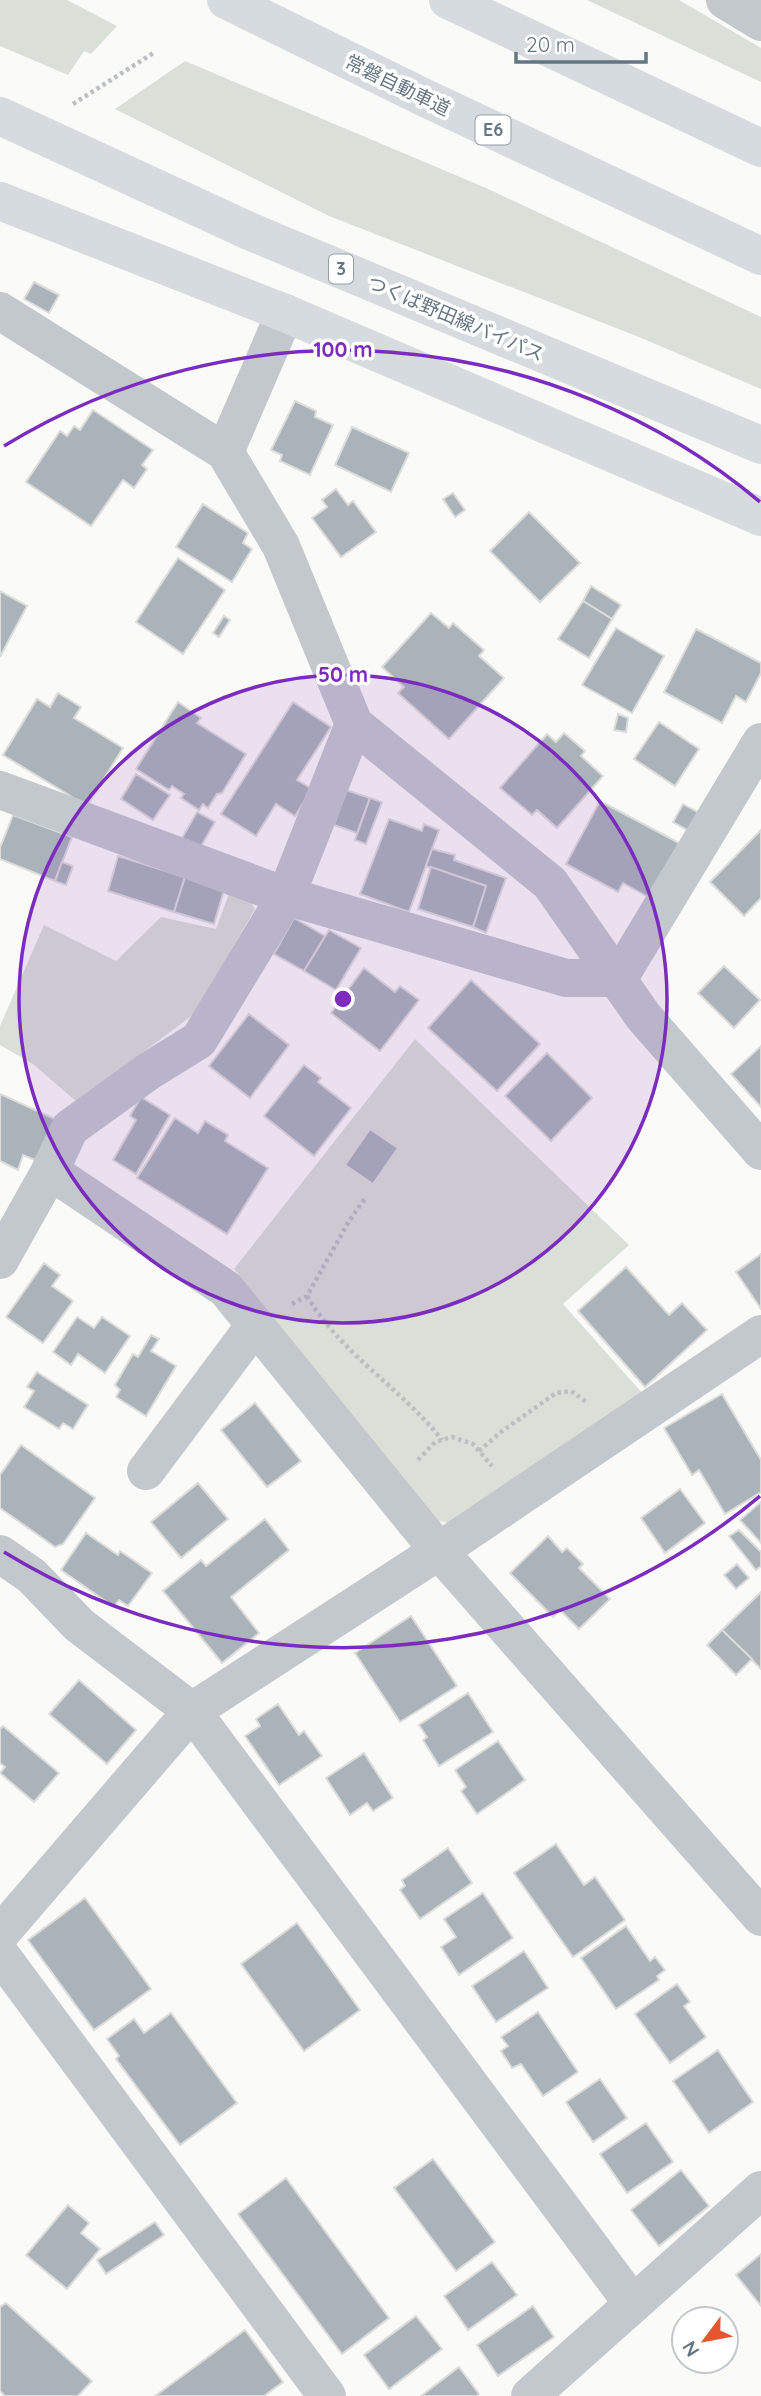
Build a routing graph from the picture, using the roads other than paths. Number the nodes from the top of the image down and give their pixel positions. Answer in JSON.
{"nodes":[{"id":1,"x":226,"y":0,"type":"edge"},
{"id":2,"x":448,"y":0,"type":"edge"},
{"id":3,"x":724,"y":0,"type":"edge"},
{"id":4,"x":761,"y":22,"type":"edge"},
{"id":5,"x":0,"y":116,"type":"edge"},
{"id":6,"x":761,"y":148,"type":"edge"},
{"id":7,"x":0,"y":201,"type":"edge"},
{"id":8,"x":761,"y":256,"type":"edge"},
{"id":9,"x":0,"y":311,"type":"edge"},
{"id":10,"x":285,"y":313,"type":"junction"},
{"id":11,"x":761,"y":445,"type":"edge"},
{"id":12,"x":225,"y":452,"type":"junction"},
{"id":13,"x":761,"y":517,"type":"edge"},
{"id":14,"x":354,"y":724,"type":"junction"},
{"id":15,"x":761,"y":742,"type":"edge"},
{"id":16,"x":0,"y":790,"type":"edge"},
{"id":17,"x":286,"y":895,"type":"junction"},
{"id":18,"x":619,"y":978,"type":"junction"},
{"id":19,"x":761,"y":1150,"type":"edge"},
{"id":20,"x":50,"y":1171,"type":"junction"},
{"id":21,"x":0,"y":1260,"type":"edge"},
{"id":22,"x":255,"y":1325,"type":"junction"},
{"id":23,"x":761,"y":1334,"type":"edge"},
{"id":24,"x":146,"y":1471,"type":"dead end"},
{"id":25,"x":439,"y":1551,"type":"junction"},
{"id":26,"x":0,"y":1554,"type":"edge"},
{"id":27,"x":192,"y":1711,"type":"junction"},
{"id":28,"x":761,"y":1917,"type":"edge"},
{"id":29,"x":0,"y":1934,"type":"edge"},
{"id":30,"x":0,"y":1954,"type":"edge"},
{"id":31,"x":761,"y":2190,"type":"edge"},
{"id":32,"x":633,"y":2304,"type":"junction"},
{"id":33,"x":327,"y":2396,"type":"edge"},
{"id":34,"x":530,"y":2396,"type":"edge"}],
"edges":[{"from":1,"to":8,"type":"main road","name":"常磐自動車道","number":"E6"},
{"from":2,"to":6,"type":"main road"},
{"from":3,"to":4,"type":"street"},
{"from":5,"to":11,"type":"main road","name":"つくば野田線バイパス","number":"3"},
{"from":7,"to":10,"type":"main road"},
{"from":9,"to":12,"type":"street"},
{"from":10,"to":12,"type":"street"},
{"from":10,"to":13,"type":"main road"},
{"from":12,"to":14,"type":"street"},
{"from":14,"to":17,"type":"street"},
{"from":14,"to":18,"type":"street"},
{"from":15,"to":18,"type":"street"},
{"from":16,"to":17,"type":"street"},
{"from":17,"to":18,"type":"street"},
{"from":17,"to":20,"type":"street"},
{"from":18,"to":19,"type":"street"},
{"from":20,"to":21,"type":"street"},
{"from":20,"to":22,"type":"street"},
{"from":22,"to":24,"type":"street"},
{"from":22,"to":25,"type":"street"},
{"from":23,"to":25,"type":"street"},
{"from":25,"to":27,"type":"street"},
{"from":25,"to":28,"type":"street"},
{"from":26,"to":27,"type":"street"},
{"from":27,"to":29,"type":"street"},
{"from":27,"to":32,"type":"street"},
{"from":30,"to":33,"type":"street"},
{"from":31,"to":32,"type":"street"},
{"from":32,"to":34,"type":"street"}]}
